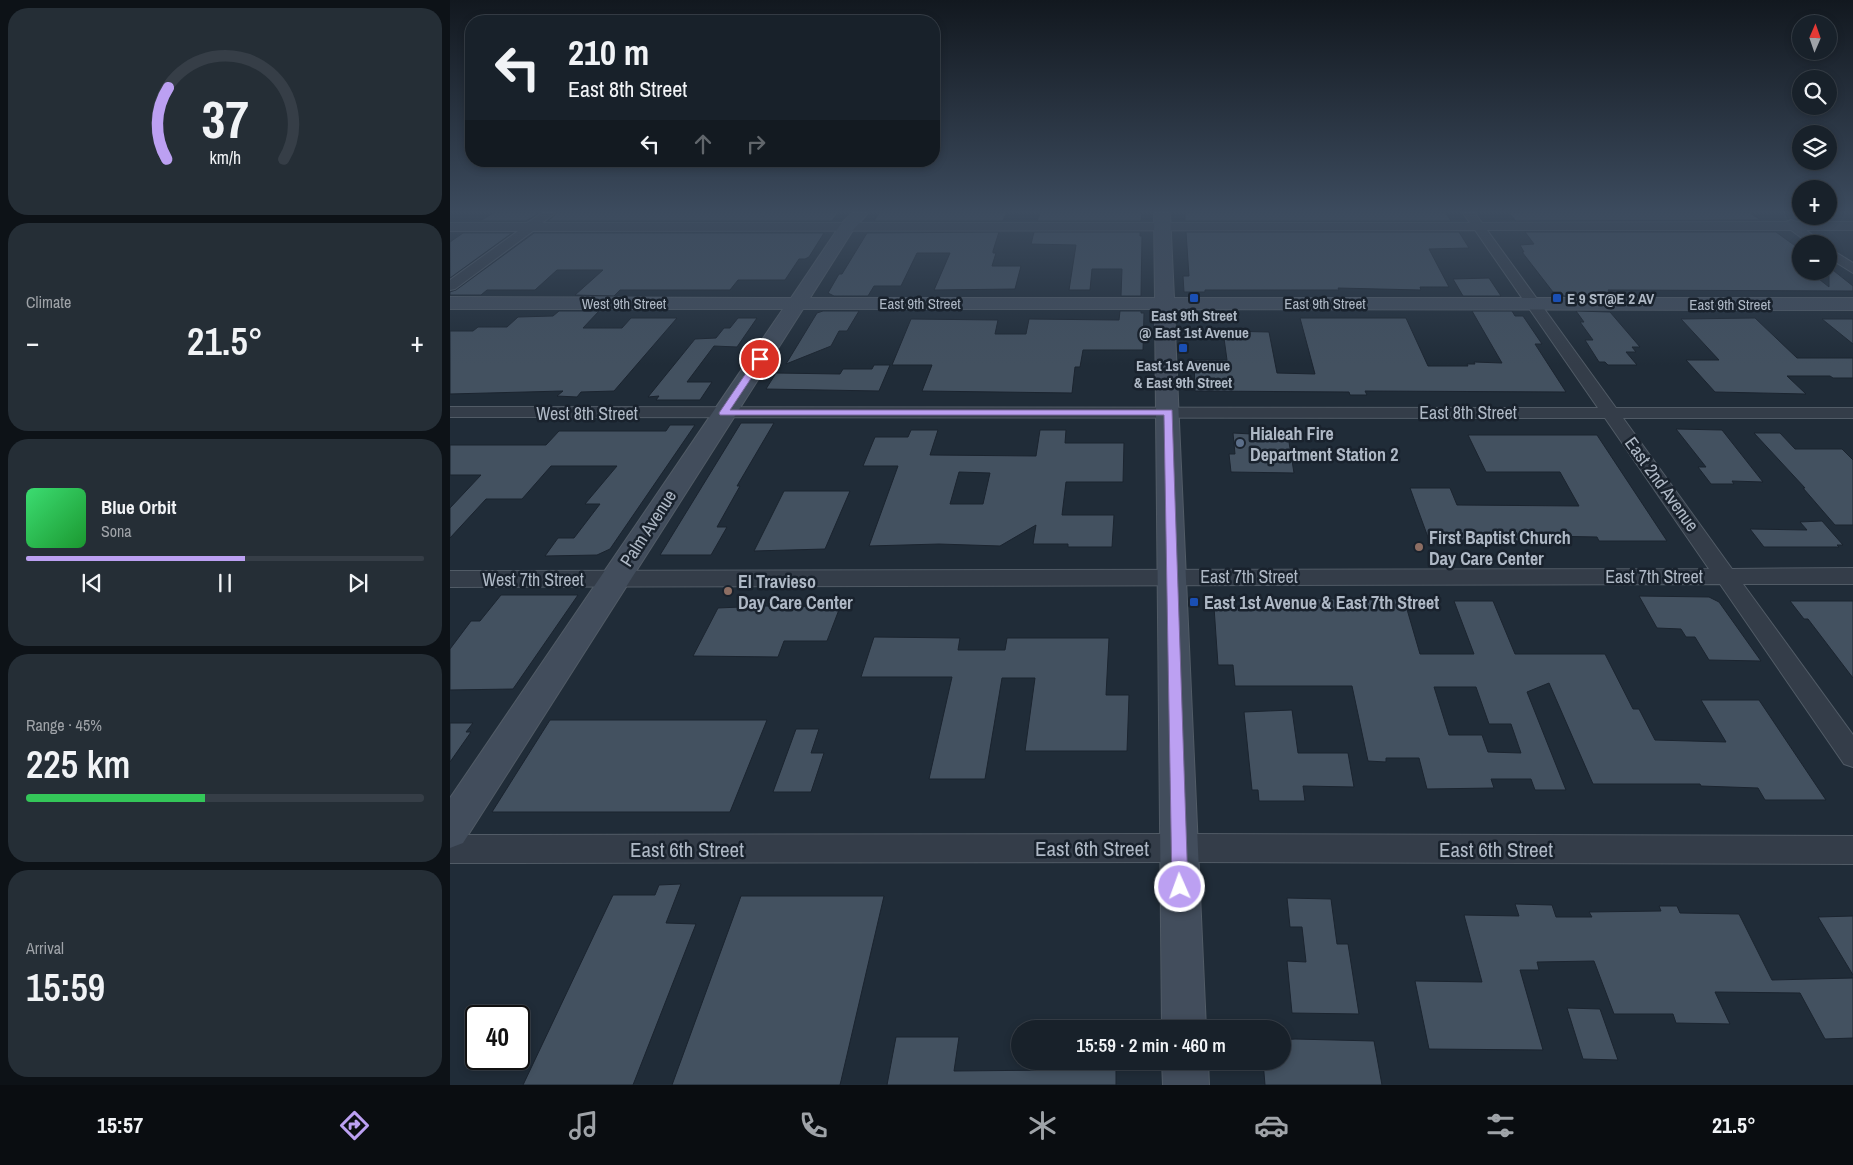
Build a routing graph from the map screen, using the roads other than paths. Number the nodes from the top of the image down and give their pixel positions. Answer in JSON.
{"nodes":[{"id":1,"x":480,"y":264,"type":"edge"},
{"id":2,"x":821,"y":264,"type":"edge"},
{"id":3,"x":1163,"y":264,"type":"edge"},
{"id":4,"x":1506,"y":264,"type":"edge"},
{"id":5,"x":450,"y":286,"type":"edge"},
{"id":6,"x":450,"y":303,"type":"edge"},
{"id":7,"x":797,"y":303,"type":"junction"},
{"id":8,"x":1164,"y":303,"type":"junction"},
{"id":9,"x":1534,"y":303,"type":"junction"},
{"id":10,"x":1853,"y":304,"type":"edge"},
{"id":11,"x":450,"y":412,"type":"edge"},
{"id":12,"x":1169,"y":412,"type":"junction"},
{"id":13,"x":1610,"y":412,"type":"junction"},
{"id":14,"x":1853,"y":412,"type":"edge"},
{"id":15,"x":724,"y":413,"type":"junction"},
{"id":16,"x":1172,"y":576,"type":"junction"},
{"id":17,"x":1727,"y":576,"type":"junction"},
{"id":18,"x":1853,"y":576,"type":"edge"},
{"id":19,"x":615,"y":578,"type":"junction"},
{"id":20,"x":450,"y":579,"type":"edge"},
{"id":21,"x":1853,"y":756,"type":"edge"},
{"id":22,"x":450,"y":830,"type":"edge"},
{"id":23,"x":1179,"y":848,"type":"junction"},
{"id":24,"x":450,"y":849,"type":"edge"},
{"id":25,"x":1853,"y":850,"type":"edge"},
{"id":26,"x":1184,"y":1020,"type":"edge"},
{"id":27,"x":1185,"y":1070,"type":"edge"},
{"id":28,"x":1186,"y":1085,"type":"edge"}],
"edges":[{"from":1,"to":5,"type":"street"},
{"from":2,"to":7,"type":"main road","name":"Palm Avenue"},
{"from":3,"to":8,"type":"main road"},
{"from":4,"to":9,"type":"street","name":"East 2nd Avenue"},
{"from":6,"to":7,"type":"main road","name":"West 9th Street"},
{"from":7,"to":8,"type":"main road","name":"East 9th Street"},
{"from":7,"to":15,"type":"main road","name":"Palm Avenue"},
{"from":8,"to":9,"type":"main road","name":"East 9th Street"},
{"from":8,"to":12,"type":"main road"},
{"from":9,"to":10,"type":"main road","name":"East 9th Street"},
{"from":9,"to":13,"type":"street","name":"East 2nd Avenue"},
{"from":11,"to":15,"type":"street","name":"West 8th Street"},
{"from":12,"to":13,"type":"street","name":"East 8th Street"},
{"from":12,"to":15,"type":"street","name":"East 8th Street"},
{"from":12,"to":16,"type":"main road"},
{"from":13,"to":14,"type":"street","name":"East 8th Street"},
{"from":13,"to":17,"type":"street","name":"East 2nd Avenue"},
{"from":15,"to":19,"type":"main road","name":"Palm Avenue"},
{"from":16,"to":17,"type":"street","name":"East 7th Street"},
{"from":16,"to":19,"type":"street","name":"East 7th Street"},
{"from":16,"to":23,"type":"main road"},
{"from":17,"to":18,"type":"street","name":"East 7th Street"},
{"from":17,"to":21,"type":"street","name":"East 2nd Avenue"},
{"from":19,"to":20,"type":"street","name":"West 7th Street"},
{"from":19,"to":22,"type":"main road","name":"Palm Avenue"},
{"from":23,"to":24,"type":"street","name":"East 6th Street"},
{"from":23,"to":25,"type":"street","name":"East 6th Street"},
{"from":23,"to":26,"type":"main road"},
{"from":27,"to":28,"type":"main road"}]}
